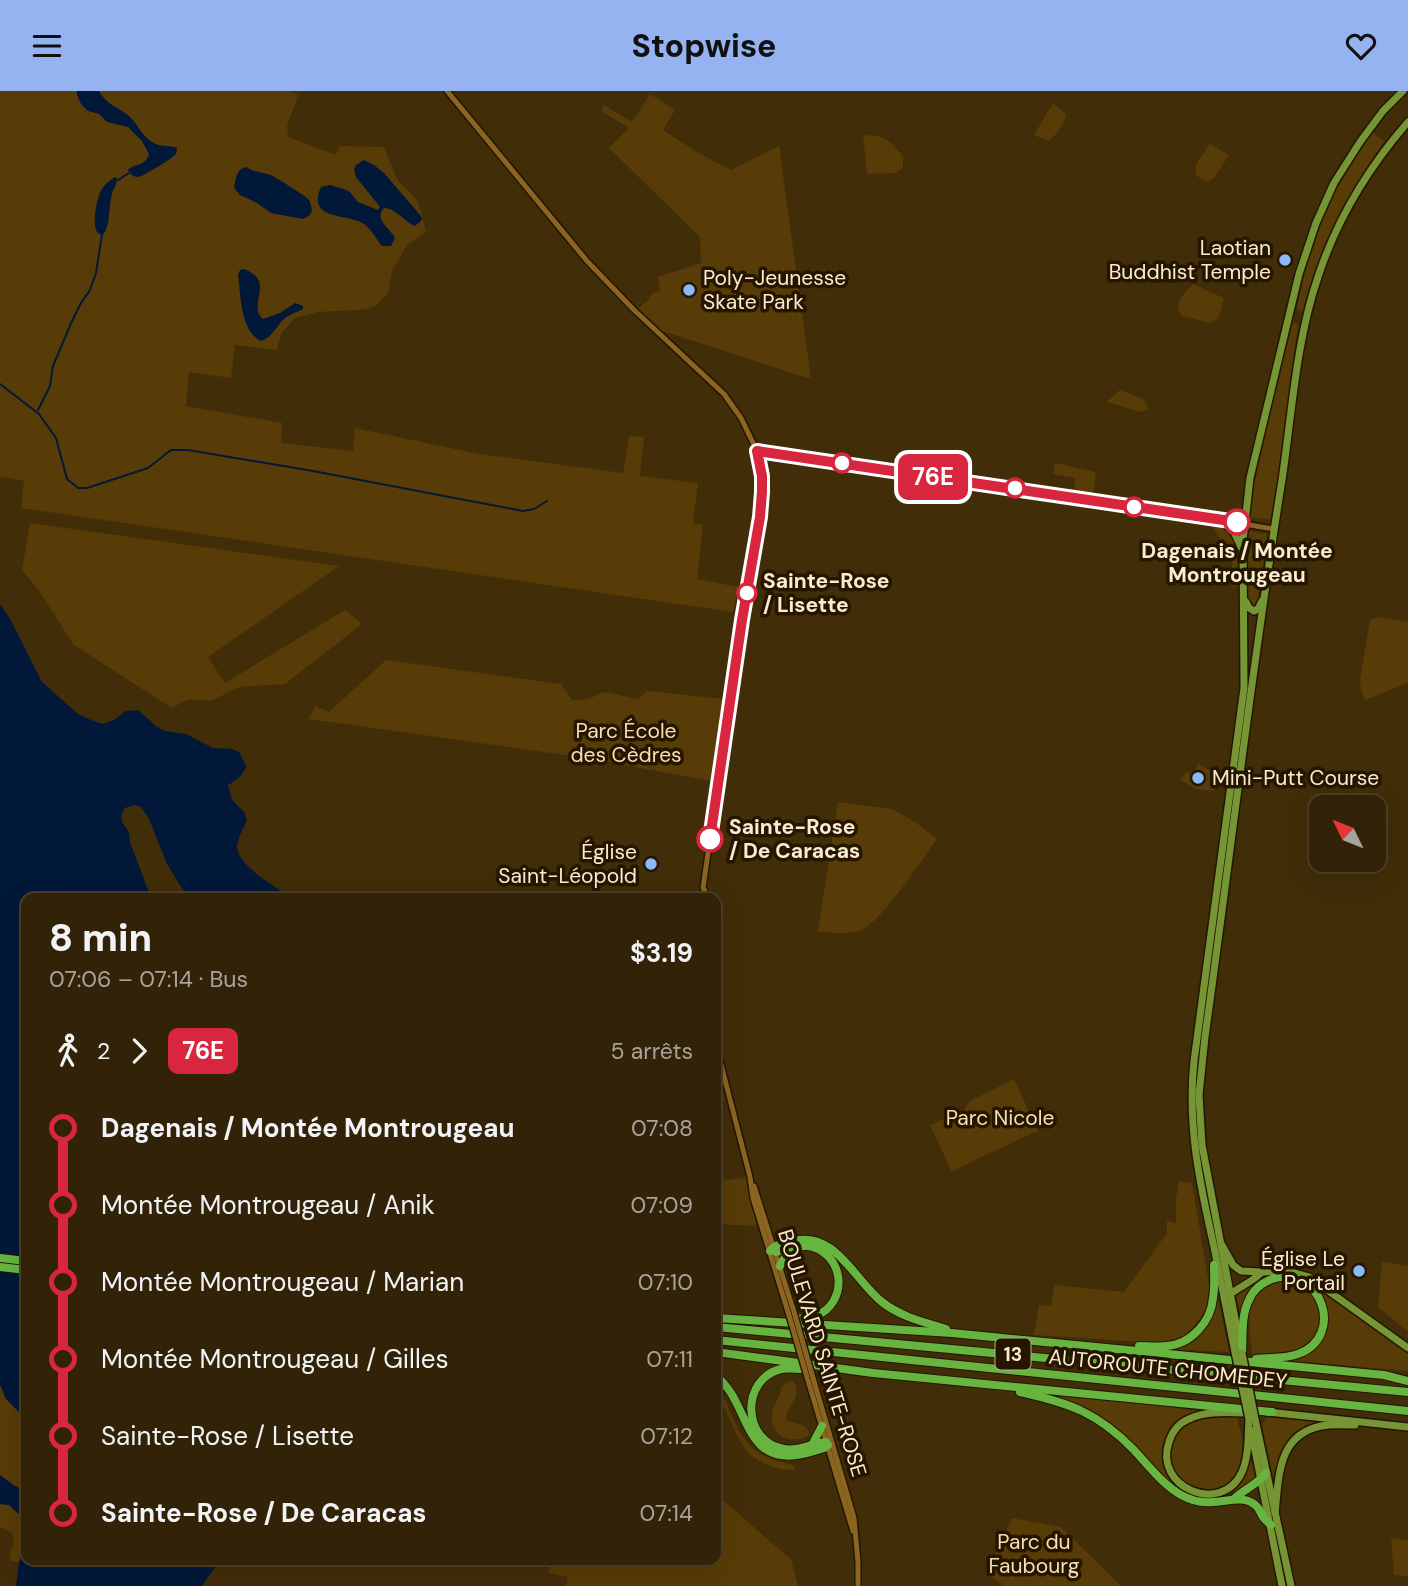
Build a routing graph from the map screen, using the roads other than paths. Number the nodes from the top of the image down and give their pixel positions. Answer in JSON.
{"nodes":[{"id":1,"x":447,"y":91,"type":"edge"},
{"id":2,"x":1403,"y":91,"type":"edge"},
{"id":3,"x":1408,"y":122,"type":"edge"},
{"id":4,"x":757,"y":451,"type":"junction"},
{"id":5,"x":1221,"y":520,"type":"junction"},
{"id":6,"x":1244,"y":523,"type":"junction"},
{"id":7,"x":1274,"y":529,"type":"junction"},
{"id":8,"x":1243,"y":551,"type":"junction"},
{"id":9,"x":1243,"y":591,"type":"junction"},
{"id":10,"x":1264,"y":597,"type":"junction"},
{"id":11,"x":705,"y":893,"type":"edge"},
{"id":12,"x":721,"y":1064,"type":"edge"},
{"id":13,"x":1219,"y":1241,"type":"junction"},
{"id":14,"x":790,"y":1248,"type":"junction"},
{"id":15,"x":1214,"y":1249,"type":"junction"},
{"id":16,"x":773,"y":1250,"type":"junction"},
{"id":17,"x":0,"y":1258,"type":"edge"},
{"id":18,"x":21,"y":1260,"type":"edge"},
{"id":19,"x":1214,"y":1265,"type":"joint"},
{"id":20,"x":780,"y":1266,"type":"junction"},
{"id":21,"x":0,"y":1267,"type":"edge"},
{"id":22,"x":21,"y":1269,"type":"edge"},
{"id":23,"x":1262,"y":1272,"type":"junction"},
{"id":24,"x":1227,"y":1297,"type":"junction"},
{"id":25,"x":791,"y":1312,"type":"junction"},
{"id":26,"x":721,"y":1318,"type":"edge"},
{"id":27,"x":771,"y":1321,"type":"junction"},
{"id":28,"x":721,"y":1327,"type":"edge"},
{"id":29,"x":963,"y":1334,"type":"junction"},
{"id":30,"x":721,"y":1341,"type":"edge"},
{"id":31,"x":1079,"y":1345,"type":"junction"},
{"id":32,"x":1408,"y":1348,"type":"edge"},
{"id":33,"x":721,"y":1353,"type":"edge"},
{"id":34,"x":1238,"y":1355,"type":"junction"},
{"id":35,"x":838,"y":1369,"type":"junction"},
{"id":36,"x":810,"y":1378,"type":"junction"},
{"id":37,"x":1408,"y":1379,"type":"edge"},
{"id":38,"x":721,"y":1381,"type":"edge"},
{"id":39,"x":980,"y":1384,"type":"junction"},
{"id":40,"x":1408,"y":1392,"type":"edge"},
{"id":41,"x":1408,"y":1411,"type":"edge"},
{"id":42,"x":1272,"y":1412,"type":"junction"},
{"id":43,"x":1252,"y":1419,"type":"junction"},
{"id":44,"x":1387,"y":1425,"type":"junction"},
{"id":45,"x":822,"y":1426,"type":"junction"},
{"id":46,"x":1408,"y":1427,"type":"edge"},
{"id":47,"x":829,"y":1443,"type":"junction"},
{"id":48,"x":812,"y":1445,"type":"junction"},
{"id":49,"x":1264,"y":1476,"type":"junction"},
{"id":50,"x":1234,"y":1499,"type":"junction"},
{"id":51,"x":1275,"y":1513,"type":"junction"},
{"id":52,"x":1270,"y":1525,"type":"junction"},
{"id":53,"x":858,"y":1586,"type":"edge"},
{"id":54,"x":1282,"y":1586,"type":"edge"},
{"id":55,"x":1291,"y":1586,"type":"edge"}],
"edges":[{"from":1,"to":4,"type":"street"},
{"from":2,"to":6,"type":"main road"},
{"from":3,"to":7,"type":"main road"},
{"from":4,"to":5,"type":"street"},
{"from":4,"to":11,"type":"street"},
{"from":5,"to":6,"type":"street"},
{"from":5,"to":8,"type":"main road"},
{"from":6,"to":7,"type":"street"},
{"from":6,"to":8,"type":"main road"},
{"from":7,"to":10,"type":"main road"},
{"from":8,"to":9,"type":"main road"},
{"from":9,"to":10,"type":"main road"},
{"from":9,"to":15,"type":"main road"},
{"from":10,"to":13,"type":"main road"},
{"from":12,"to":16,"type":"street","name":"BOULEVARD SAINTE-ROSE"},
{"from":13,"to":23,"type":"main road"},
{"from":13,"to":24,"type":"main road"},
{"from":14,"to":16,"type":"highway"},
{"from":14,"to":20,"type":"highway"},
{"from":14,"to":27,"type":"highway"},
{"from":15,"to":19,"type":"main road"},
{"from":15,"to":24,"type":"main road"},
{"from":16,"to":20,"type":"street","name":"BOULEVARD SAINTE-ROSE"},
{"from":16,"to":25,"type":"street","name":"BOULEVARD SAINTE-ROSE"},
{"from":16,"to":29,"type":"highway"},
{"from":17,"to":18,"type":"highway"},
{"from":19,"to":31,"type":"highway"},
{"from":20,"to":25,"type":"street","name":"BOULEVARD SAINTE-ROSE"},
{"from":21,"to":22,"type":"highway"},
{"from":23,"to":24,"type":"main road"},
{"from":23,"to":32,"type":"main road"},
{"from":24,"to":34,"type":"main road"},
{"from":25,"to":36,"type":"street","name":"BOULEVARD SAINTE-ROSE","bridge":true},
{"from":26,"to":27,"type":"highway"},
{"from":27,"to":29,"type":"highway"},
{"from":28,"to":40,"type":"highway","name":"AUTOROUTE CHOMEDEY","number":"13"},
{"from":29,"to":31,"type":"highway"},
{"from":30,"to":41,"type":"highway","name":"AUTOROUTE CHOMEDEY","number":"13"},
{"from":31,"to":34,"type":"highway"},
{"from":33,"to":35,"type":"highway"},
{"from":34,"to":34,"type":"highway"},
{"from":34,"to":37,"type":"highway"},
{"from":34,"to":43,"type":"main road","bridge":true},
{"from":35,"to":39,"type":"highway"},
{"from":35,"to":48,"type":"highway"},
{"from":36,"to":45,"type":"street","name":"BOULEVARD SAINTE-ROSE"},
{"from":36,"to":47,"type":"street","name":"BOULEVARD SAINTE-ROSE"},
{"from":38,"to":47,"type":"highway"},
{"from":39,"to":42,"type":"highway"},
{"from":39,"to":50,"type":"highway"},
{"from":42,"to":43,"type":"main road"},
{"from":42,"to":44,"type":"main road"},
{"from":43,"to":49,"type":"main road"},
{"from":44,"to":46,"type":"main road"},
{"from":44,"to":51,"type":"main road"},
{"from":45,"to":47,"type":"street","name":"BOULEVARD SAINTE-ROSE"},
{"from":45,"to":48,"type":"highway"},
{"from":47,"to":48,"type":"highway"},
{"from":47,"to":53,"type":"street","name":"BOULEVARD SAINTE-ROSE"},
{"from":49,"to":50,"type":"highway"},
{"from":49,"to":51,"type":"main road"},
{"from":49,"to":52,"type":"main road"},
{"from":50,"to":52,"type":"highway"},
{"from":51,"to":55,"type":"main road"},
{"from":52,"to":54,"type":"main road"}]}
